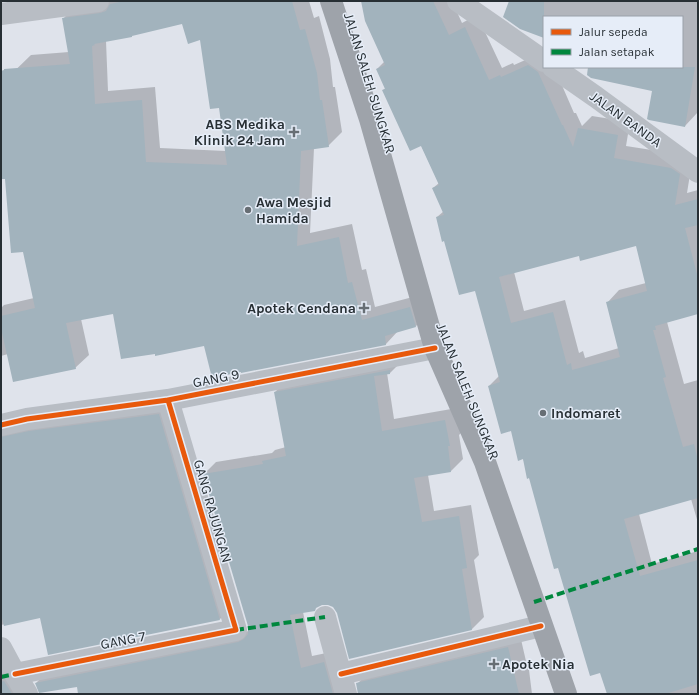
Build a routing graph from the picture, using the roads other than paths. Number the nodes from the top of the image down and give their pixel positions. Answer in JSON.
{"nodes":[{"id":1,"x":98,"y":1,"type":"edge"},
{"id":2,"x":331,"y":1,"type":"edge"},
{"id":3,"x":458,"y":1,"type":"edge"},
{"id":4,"x":1,"y":14,"type":"edge"},
{"id":5,"x":543,"y":60,"type":"edge"},
{"id":6,"x":554,"y":68,"type":"edge"},
{"id":7,"x":698,"y":172,"type":"edge"},
{"id":8,"x":435,"y":348,"type":"junction"},
{"id":9,"x":168,"y":400,"type":"junction"},
{"id":10,"x":1,"y":425,"type":"edge"},
{"id":11,"x":325,"y":617,"type":"dead end"},
{"id":12,"x":541,"y":626,"type":"junction"},
{"id":13,"x":236,"y":630,"type":"joint"},
{"id":14,"x":1,"y":648,"type":"edge"},
{"id":15,"x":15,"y":674,"type":"junction"},
{"id":16,"x":344,"y":684,"type":"edge"},
{"id":17,"x":26,"y":694,"type":"edge"},
{"id":18,"x":566,"y":694,"type":"edge"}],
"edges":[{"from":1,"to":4,"type":"street"},
{"from":2,"to":8,"type":"highway","name":"JALAN SALEH SUNGKAR"},
{"from":3,"to":5,"type":"street"},
{"from":6,"to":7,"type":"street","name":"JALAN BANDA"},
{"from":8,"to":9,"type":"street","name":"GANG 9"},
{"from":8,"to":12,"type":"highway","name":"JALAN SALEH SUNGKAR"},
{"from":9,"to":10,"type":"street","name":"GANG 9"},
{"from":9,"to":13,"type":"street","name":"GANG RAJUNGAN"},
{"from":11,"to":16,"type":"street"},
{"from":12,"to":16,"type":"street"},
{"from":12,"to":18,"type":"highway","name":"JALAN SALEH SUNGKAR"},
{"from":13,"to":15,"type":"street","name":"GANG 7"},
{"from":14,"to":15,"type":"street"},
{"from":15,"to":17,"type":"street"}]}
